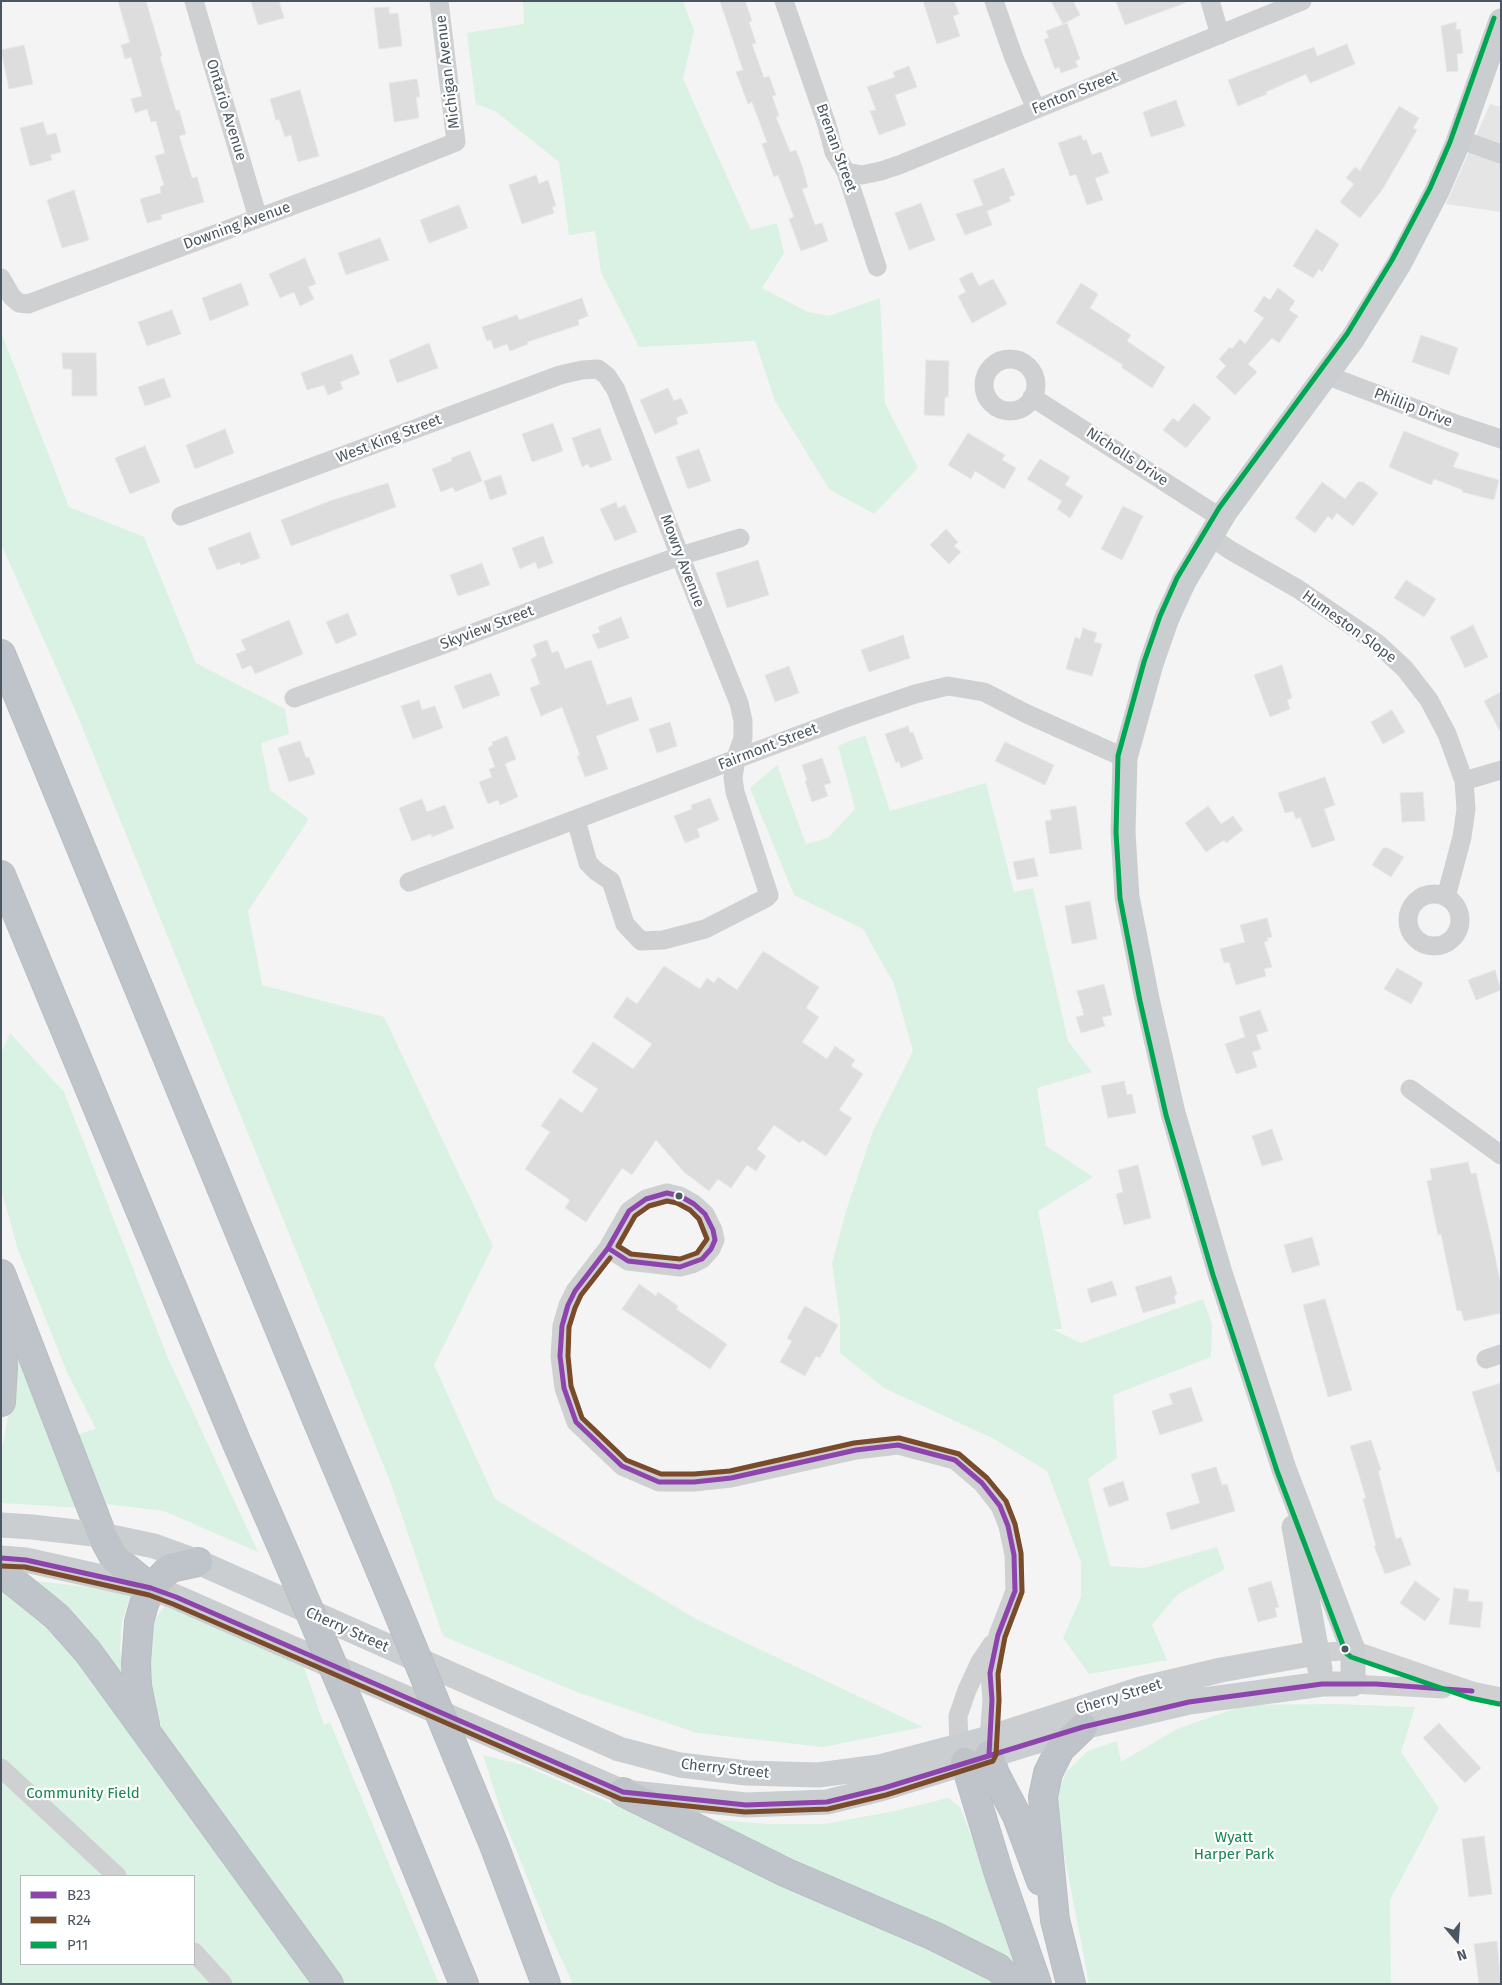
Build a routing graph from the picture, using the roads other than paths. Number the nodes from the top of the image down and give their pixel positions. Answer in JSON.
{"nodes":[{"id":1,"x":194,"y":1,"type":"edge"},
{"id":2,"x":439,"y":1,"type":"edge"},
{"id":3,"x":784,"y":1,"type":"edge"},
{"id":4,"x":994,"y":1,"type":"edge"},
{"id":5,"x":1210,"y":1,"type":"edge"},
{"id":6,"x":1302,"y":1,"type":"edge"},
{"id":7,"x":1501,"y":21,"type":"edge"},
{"id":8,"x":1220,"y":35,"type":"junction"},
{"id":9,"x":1036,"y":109,"type":"junction"},
{"id":10,"x":1459,"y":139,"type":"junction"},
{"id":11,"x":456,"y":142,"type":"joint"},
{"id":12,"x":1501,"y":154,"type":"edge"},
{"id":13,"x":846,"y":172,"type":"junction"},
{"id":14,"x":258,"y":218,"type":"junction"},
{"id":15,"x":877,"y":267,"type":"dead end"},
{"id":16,"x":1,"y":278,"type":"edge"},
{"id":17,"x":598,"y":370,"type":"joint"},
{"id":18,"x":1326,"y":375,"type":"junction"},
{"id":19,"x":1032,"y":397,"type":"dead end"},
{"id":20,"x":1501,"y":439,"type":"edge"},
{"id":21,"x":181,"y":516,"type":"dead end"},
{"id":22,"x":1216,"y":527,"type":"junction"},
{"id":23,"x":740,"y":538,"type":"dead end"},
{"id":24,"x":680,"y":556,"type":"junction"},
{"id":25,"x":1,"y":654,"type":"edge"},
{"id":26,"x":294,"y":698,"type":"dead end"},
{"id":27,"x":736,"y":758,"type":"junction"},
{"id":28,"x":1125,"y":758,"type":"junction"},
{"id":29,"x":1501,"y":770,"type":"edge"},
{"id":30,"x":1464,"y":781,"type":"junction"},
{"id":31,"x":576,"y":820,"type":"junction"},
{"id":32,"x":1,"y":875,"type":"edge"},
{"id":33,"x":409,"y":882,"type":"dead end"},
{"id":34,"x":1446,"y":896,"type":"dead end"},
{"id":35,"x":1410,"y":1089,"type":"dead end"},
{"id":36,"x":1501,"y":1155,"type":"edge"},
{"id":37,"x":608,"y":1248,"type":"junction"},
{"id":38,"x":1,"y":1274,"type":"edge"},
{"id":39,"x":1,"y":1328,"type":"edge"},
{"id":40,"x":1,"y":1402,"type":"edge"},
{"id":41,"x":1284,"y":1469,"type":"junction"},
{"id":42,"x":1,"y":1525,"type":"edge"},
{"id":43,"x":102,"y":1534,"type":"junction"},
{"id":44,"x":1,"y":1558,"type":"edge"},
{"id":45,"x":198,"y":1562,"type":"junction"},
{"id":46,"x":1,"y":1576,"type":"edge"},
{"id":47,"x":151,"y":1588,"type":"junction"},
{"id":48,"x":998,"y":1635,"type":"junction"},
{"id":49,"x":1353,"y":1650,"type":"junction"},
{"id":50,"x":1316,"y":1653,"type":"junction"},
{"id":51,"x":1322,"y":1684,"type":"junction"},
{"id":52,"x":1353,"y":1684,"type":"junction"},
{"id":53,"x":1472,"y":1691,"type":"junction"},
{"id":54,"x":1501,"y":1697,"type":"edge"},
{"id":55,"x":1083,"y":1727,"type":"junction"},
{"id":56,"x":147,"y":1733,"type":"junction"},
{"id":57,"x":976,"y":1750,"type":"junction"},
{"id":58,"x":1,"y":1768,"type":"edge"},
{"id":59,"x":623,"y":1792,"type":"junction"},
{"id":60,"x":494,"y":1845,"type":"junction"},
{"id":61,"x":116,"y":1875,"type":"edge"},
{"id":62,"x":1055,"y":1920,"type":"junction"},
{"id":63,"x":195,"y":1953,"type":"edge"},
{"id":64,"x":223,"y":1984,"type":"edge"},
{"id":65,"x":329,"y":1984,"type":"edge"},
{"id":66,"x":464,"y":1984,"type":"edge"},
{"id":67,"x":546,"y":1984,"type":"edge"},
{"id":68,"x":562,"y":1984,"type":"edge"},
{"id":69,"x":1014,"y":1984,"type":"edge"},
{"id":70,"x":1037,"y":1984,"type":"edge"},
{"id":71,"x":1072,"y":1984,"type":"edge"}],
"edges":[{"from":1,"to":14,"type":"street","name":"Ontario Avenue"},
{"from":2,"to":11,"type":"street","name":"Michigan Avenue"},
{"from":3,"to":13,"type":"street","name":"Brenan Street"},
{"from":4,"to":9,"type":"street"},
{"from":5,"to":8,"type":"street"},
{"from":6,"to":8,"type":"street","name":"Fenton Street"},
{"from":7,"to":10,"type":"main road"},
{"from":8,"to":9,"type":"street","name":"Fenton Street"},
{"from":9,"to":13,"type":"street","name":"Fenton Street"},
{"from":10,"to":12,"type":"street"},
{"from":10,"to":18,"type":"main road"},
{"from":11,"to":14,"type":"street","name":"Downing Avenue"},
{"from":13,"to":15,"type":"street","name":"Brenan Street"},
{"from":14,"to":16,"type":"street","name":"Downing Avenue"},
{"from":17,"to":21,"type":"street","name":"West King Street"},
{"from":17,"to":24,"type":"street","name":"Mowry Avenue"},
{"from":18,"to":20,"type":"street","name":"Phillip Drive"},
{"from":18,"to":22,"type":"main road"},
{"from":19,"to":22,"type":"street","name":"Nicholls Drive"},
{"from":22,"to":28,"type":"main road"},
{"from":22,"to":30,"type":"street","name":"Humeston Slope"},
{"from":23,"to":24,"type":"street","name":"Skyview Street"},
{"from":24,"to":26,"type":"street","name":"Skyview Street"},
{"from":24,"to":27,"type":"street","name":"Mowry Avenue"},
{"from":25,"to":60,"type":"highway","bridge":true},
{"from":27,"to":28,"type":"street","name":"Fairmont Street"},
{"from":27,"to":31,"type":"street","name":"Fairmont Street"},
{"from":27,"to":31,"type":"street","name":"Mowry Avenue"},
{"from":28,"to":41,"type":"main road"},
{"from":29,"to":30,"type":"street"},
{"from":30,"to":34,"type":"street","name":"Humeston Slope"},
{"from":31,"to":33,"type":"street","name":"Fairmont Street"},
{"from":32,"to":66,"type":"highway","bridge":true},
{"from":35,"to":36,"type":"street"},
{"from":37,"to":37,"type":"street"},
{"from":37,"to":48,"type":"street"},
{"from":38,"to":43,"type":"highway"},
{"from":39,"to":40,"type":"highway"},
{"from":41,"to":49,"type":"main road"},
{"from":41,"to":50,"type":"main road"},
{"from":42,"to":43,"type":"main road","name":"Cherry Street"},
{"from":43,"to":45,"type":"main road","name":"Cherry Street"},
{"from":43,"to":47,"type":"highway"},
{"from":44,"to":47,"type":"main road","name":"Cherry Street"},
{"from":45,"to":47,"type":"highway"},
{"from":45,"to":57,"type":"main road","name":"Cherry Street"},
{"from":46,"to":56,"type":"highway"},
{"from":47,"to":56,"type":"highway"},
{"from":47,"to":59,"type":"main road","name":"Cherry Street"},
{"from":48,"to":57,"type":"street"},
{"from":48,"to":57,"type":"street"},
{"from":49,"to":50,"type":"street","name":"Cherry Street"},
{"from":49,"to":52,"type":"main road"},
{"from":49,"to":53,"type":"street","name":"Cherry Street"},
{"from":50,"to":51,"type":"main road"},
{"from":50,"to":57,"type":"main road","name":"Cherry Street"},
{"from":51,"to":52,"type":"main road","name":"Cherry Street"},
{"from":51,"to":55,"type":"main road","name":"Cherry Street"},
{"from":52,"to":53,"type":"street","name":"Cherry Street"},
{"from":53,"to":54,"type":"street","name":"Cherry Street"},
{"from":55,"to":57,"type":"main road","name":"Cherry Street"},
{"from":55,"to":62,"type":"highway"},
{"from":56,"to":65,"type":"highway"},
{"from":57,"to":59,"type":"main road","name":"Cherry Street"},
{"from":57,"to":62,"type":"highway"},
{"from":57,"to":70,"type":"highway"},
{"from":58,"to":61,"type":"street"},
{"from":59,"to":69,"type":"highway"},
{"from":60,"to":67,"type":"highway"},
{"from":60,"to":68,"type":"highway"},
{"from":62,"to":71,"type":"highway"},
{"from":63,"to":64,"type":"street"}]}
